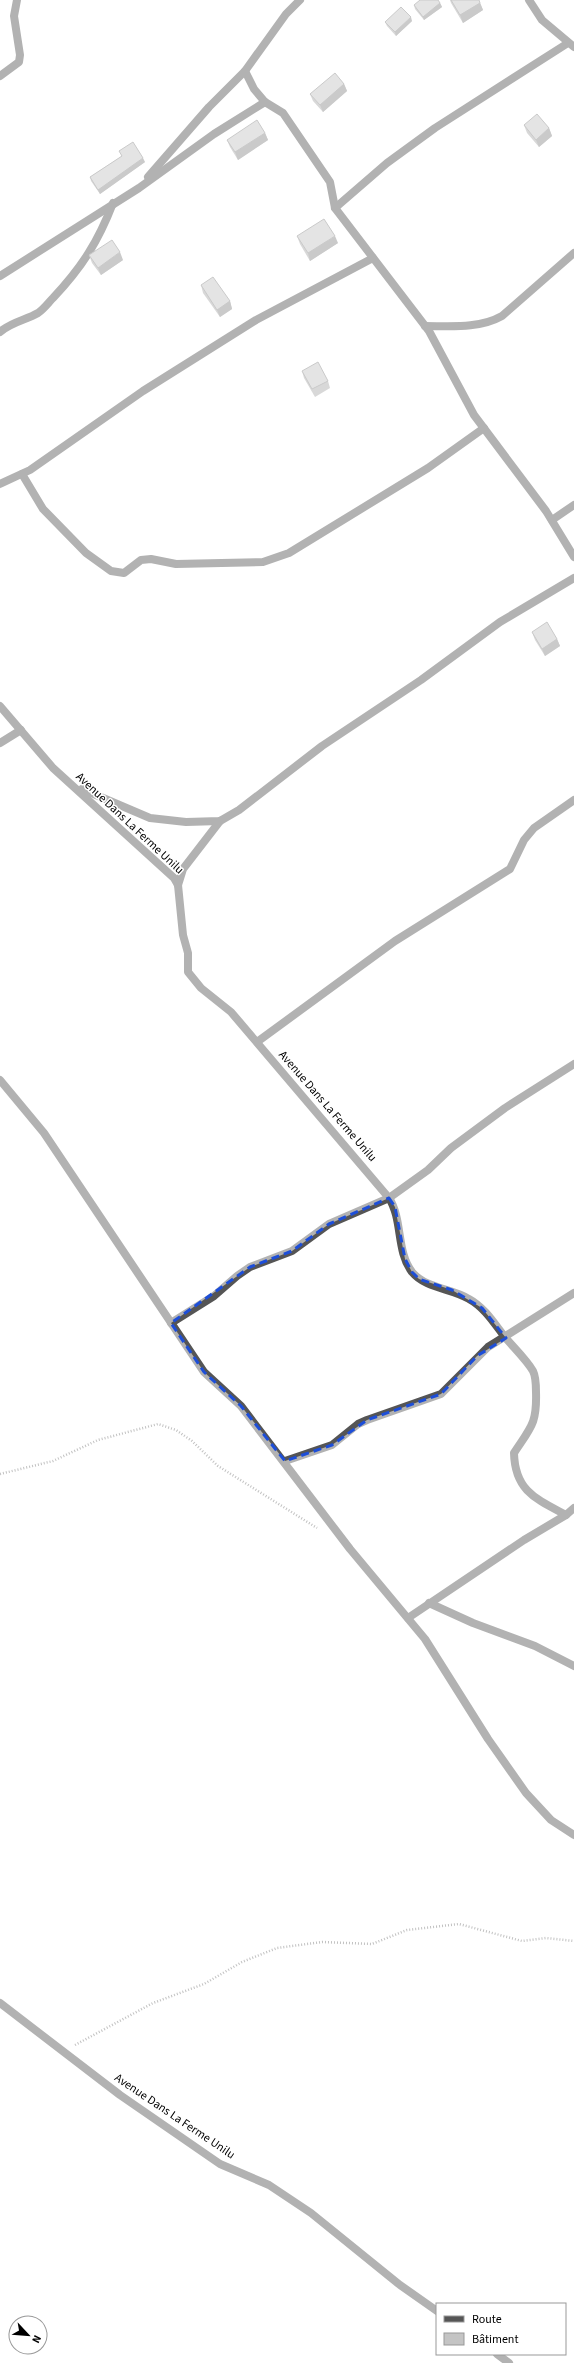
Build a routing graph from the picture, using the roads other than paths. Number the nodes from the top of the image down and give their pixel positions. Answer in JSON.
{"nodes":[{"id":1,"x":17,"y":0,"type":"edge"},
{"id":2,"x":300,"y":0,"type":"edge"},
{"id":3,"x":529,"y":0,"type":"edge"},
{"id":4,"x":571,"y":45,"type":"edge"},
{"id":5,"x":244,"y":71,"type":"junction"},
{"id":6,"x":0,"y":76,"type":"edge"},
{"id":7,"x":265,"y":102,"type":"junction"},
{"id":8,"x":139,"y":188,"type":"junction"},
{"id":9,"x":113,"y":203,"type":"junction"},
{"id":10,"x":335,"y":208,"type":"junction"},
{"id":11,"x":574,"y":254,"type":"edge"},
{"id":12,"x":373,"y":258,"type":"junction"},
{"id":13,"x":0,"y":276,"type":"edge"},
{"id":14,"x":425,"y":326,"type":"junction"},
{"id":15,"x":0,"y":332,"type":"edge"},
{"id":16,"x":484,"y":428,"type":"junction"},
{"id":17,"x":22,"y":474,"type":"junction"},
{"id":18,"x":0,"y":484,"type":"edge"},
{"id":19,"x":574,"y":505,"type":"edge"},
{"id":20,"x":552,"y":520,"type":"junction"},
{"id":21,"x":574,"y":557,"type":"edge"},
{"id":22,"x":574,"y":578,"type":"edge"},
{"id":23,"x":0,"y":706,"type":"edge"},
{"id":24,"x":21,"y":730,"type":"junction"},
{"id":25,"x":0,"y":743,"type":"edge"},
{"id":26,"x":75,"y":787,"type":"junction"},
{"id":27,"x":574,"y":800,"type":"edge"},
{"id":28,"x":220,"y":821,"type":"junction"},
{"id":29,"x":178,"y":885,"type":"junction"},
{"id":30,"x":257,"y":1042,"type":"junction"},
{"id":31,"x":574,"y":1064,"type":"edge"},
{"id":32,"x":0,"y":1080,"type":"edge"},
{"id":33,"x":389,"y":1198,"type":"junction"},
{"id":34,"x":574,"y":1293,"type":"edge"},
{"id":35,"x":171,"y":1323,"type":"junction"},
{"id":36,"x":506,"y":1338,"type":"junction"},
{"id":37,"x":285,"y":1461,"type":"junction"},
{"id":38,"x":574,"y":1508,"type":"edge"},
{"id":39,"x":566,"y":1515,"type":"junction"},
{"id":40,"x":429,"y":1603,"type":"junction"},
{"id":41,"x":408,"y":1618,"type":"junction"},
{"id":42,"x":574,"y":1666,"type":"edge"},
{"id":43,"x":574,"y":1835,"type":"edge"},
{"id":44,"x":0,"y":2003,"type":"edge"},
{"id":45,"x":436,"y":2310,"type":"edge"},
{"id":46,"x":498,"y":2355,"type":"edge"},
{"id":47,"x":509,"y":2363,"type":"edge"}],
"edges":[{"from":1,"to":6,"type":"street"},
{"from":2,"to":5,"type":"street"},
{"from":3,"to":4,"type":"street"},
{"from":4,"to":10,"type":"street"},
{"from":5,"to":7,"type":"street"},
{"from":5,"to":8,"type":"street"},
{"from":7,"to":8,"type":"street"},
{"from":7,"to":10,"type":"street"},
{"from":8,"to":9,"type":"street"},
{"from":9,"to":13,"type":"street"},
{"from":9,"to":15,"type":"street"},
{"from":10,"to":12,"type":"street"},
{"from":11,"to":14,"type":"street"},
{"from":12,"to":14,"type":"street"},
{"from":12,"to":17,"type":"street"},
{"from":14,"to":16,"type":"street"},
{"from":16,"to":17,"type":"street"},
{"from":16,"to":20,"type":"street"},
{"from":17,"to":18,"type":"street"},
{"from":19,"to":20,"type":"street"},
{"from":20,"to":21,"type":"street"},
{"from":22,"to":28,"type":"street"},
{"from":23,"to":24,"type":"street","name":"Avenue Dans La Ferme Unilu"},
{"from":24,"to":25,"type":"street"},
{"from":24,"to":26,"type":"street","name":"Avenue Dans La Ferme Unilu"},
{"from":26,"to":28,"type":"street"},
{"from":26,"to":29,"type":"street","name":"Avenue Dans La Ferme Unilu"},
{"from":27,"to":30,"type":"street"},
{"from":28,"to":29,"type":"street"},
{"from":29,"to":30,"type":"street","name":"Avenue Dans La Ferme Unilu"},
{"from":30,"to":33,"type":"street","name":"Avenue Dans La Ferme Unilu"},
{"from":31,"to":33,"type":"street"},
{"from":32,"to":35,"type":"street"},
{"from":33,"to":35,"type":"street"},
{"from":33,"to":36,"type":"street","name":"Avenue Dans La Ferme Unilu"},
{"from":34,"to":36,"type":"street"},
{"from":35,"to":37,"type":"street"},
{"from":36,"to":37,"type":"street"},
{"from":36,"to":39,"type":"street","name":"Avenue Dans La Ferme Unilu"},
{"from":37,"to":41,"type":"street"},
{"from":38,"to":39,"type":"street"},
{"from":39,"to":40,"type":"street"},
{"from":40,"to":41,"type":"street"},
{"from":40,"to":42,"type":"street"},
{"from":41,"to":43,"type":"street"},
{"from":44,"to":45,"type":"street","name":"Avenue Dans La Ferme Unilu"},
{"from":46,"to":47,"type":"street"}]}
